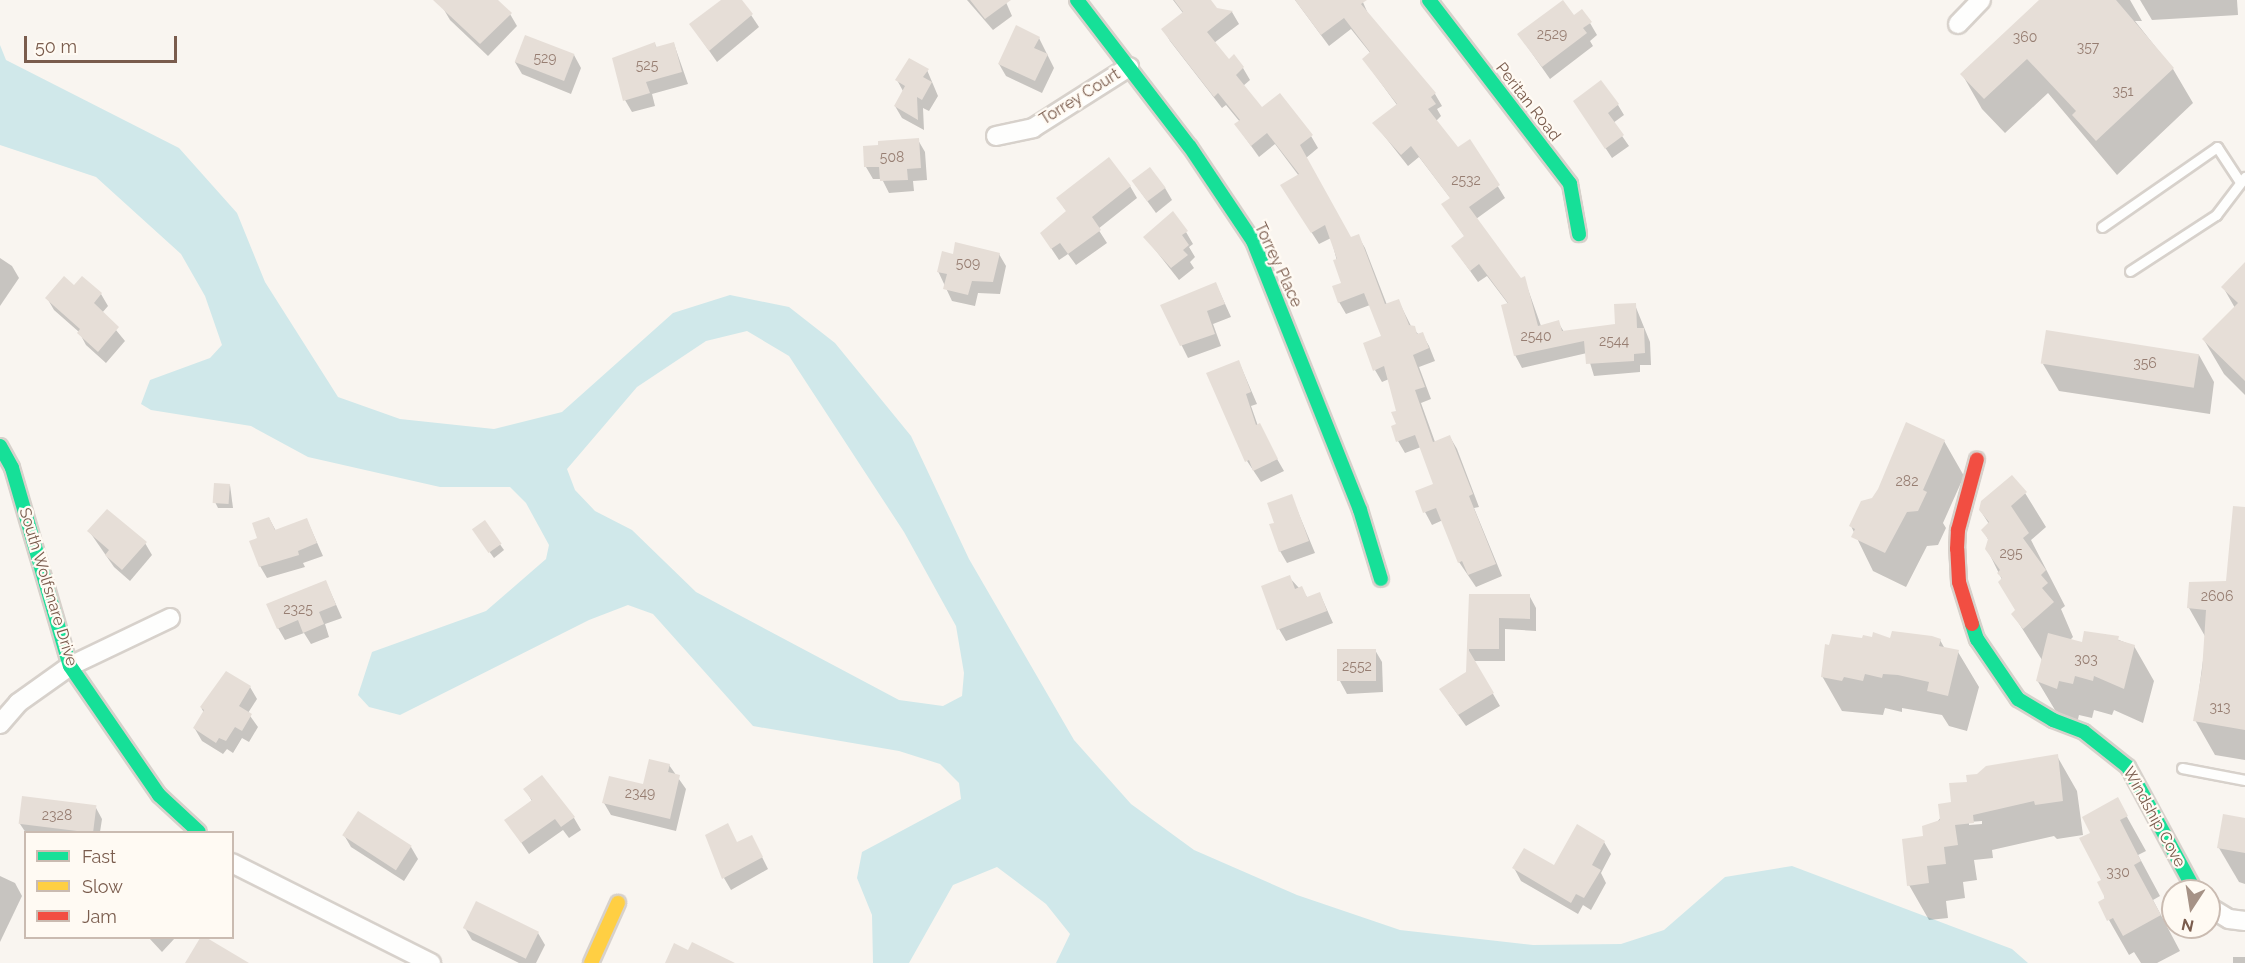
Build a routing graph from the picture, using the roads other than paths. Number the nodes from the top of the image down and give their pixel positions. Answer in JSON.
{"nodes":[{"id":1,"x":1077,"y":0,"type":"edge"},
{"id":2,"x":1429,"y":0,"type":"edge"},
{"id":3,"x":1982,"y":0,"type":"edge"},
{"id":4,"x":1958,"y":24,"type":"dead end"},
{"id":5,"x":1129,"y":67,"type":"junction"},
{"id":6,"x":996,"y":136,"type":"dead end"},
{"id":7,"x":2243,"y":179,"type":"edge"},
{"id":8,"x":2102,"y":227,"type":"dead end"},
{"id":9,"x":1579,"y":234,"type":"dead end"},
{"id":10,"x":2130,"y":271,"type":"dead end"},
{"id":11,"x":0,"y":446,"type":"edge"},
{"id":12,"x":1977,"y":459,"type":"dead end"},
{"id":13,"x":1381,"y":579,"type":"dead end"},
{"id":14,"x":170,"y":618,"type":"dead end"},
{"id":15,"x":70,"y":666,"type":"junction"},
{"id":16,"x":0,"y":724,"type":"edge"},
{"id":17,"x":2182,"y":768,"type":"dead end"},
{"id":18,"x":2245,"y":780,"type":"edge"},
{"id":19,"x":198,"y":831,"type":"edge"},
{"id":20,"x":234,"y":865,"type":"edge"},
{"id":21,"x":2189,"y":879,"type":"edge"},
{"id":22,"x":618,"y":903,"type":"dead end"},
{"id":23,"x":2221,"y":915,"type":"edge"},
{"id":24,"x":2245,"y":921,"type":"edge"},
{"id":25,"x":431,"y":963,"type":"edge"},
{"id":26,"x":591,"y":963,"type":"edge"}],
"edges":[{"from":1,"to":5,"type":"street","name":"Torrey Place"},
{"from":2,"to":9,"type":"street","name":"Peritan Road"},
{"from":3,"to":4,"type":"street"},
{"from":5,"to":6,"type":"street","name":"Torrey Court"},
{"from":5,"to":13,"type":"street","name":"Torrey Place"},
{"from":7,"to":8,"type":"lane"},
{"from":7,"to":10,"type":"lane"},
{"from":11,"to":15,"type":"street","name":"South Wolfsnare Drive"},
{"from":12,"to":21,"type":"street","name":"Windship Cove"},
{"from":14,"to":15,"type":"street"},
{"from":15,"to":16,"type":"street"},
{"from":15,"to":19,"type":"street","name":"South Wolfsnare Drive"},
{"from":17,"to":18,"type":"lane"},
{"from":20,"to":25,"type":"street"},
{"from":22,"to":26,"type":"street"},
{"from":23,"to":24,"type":"street"}]}
